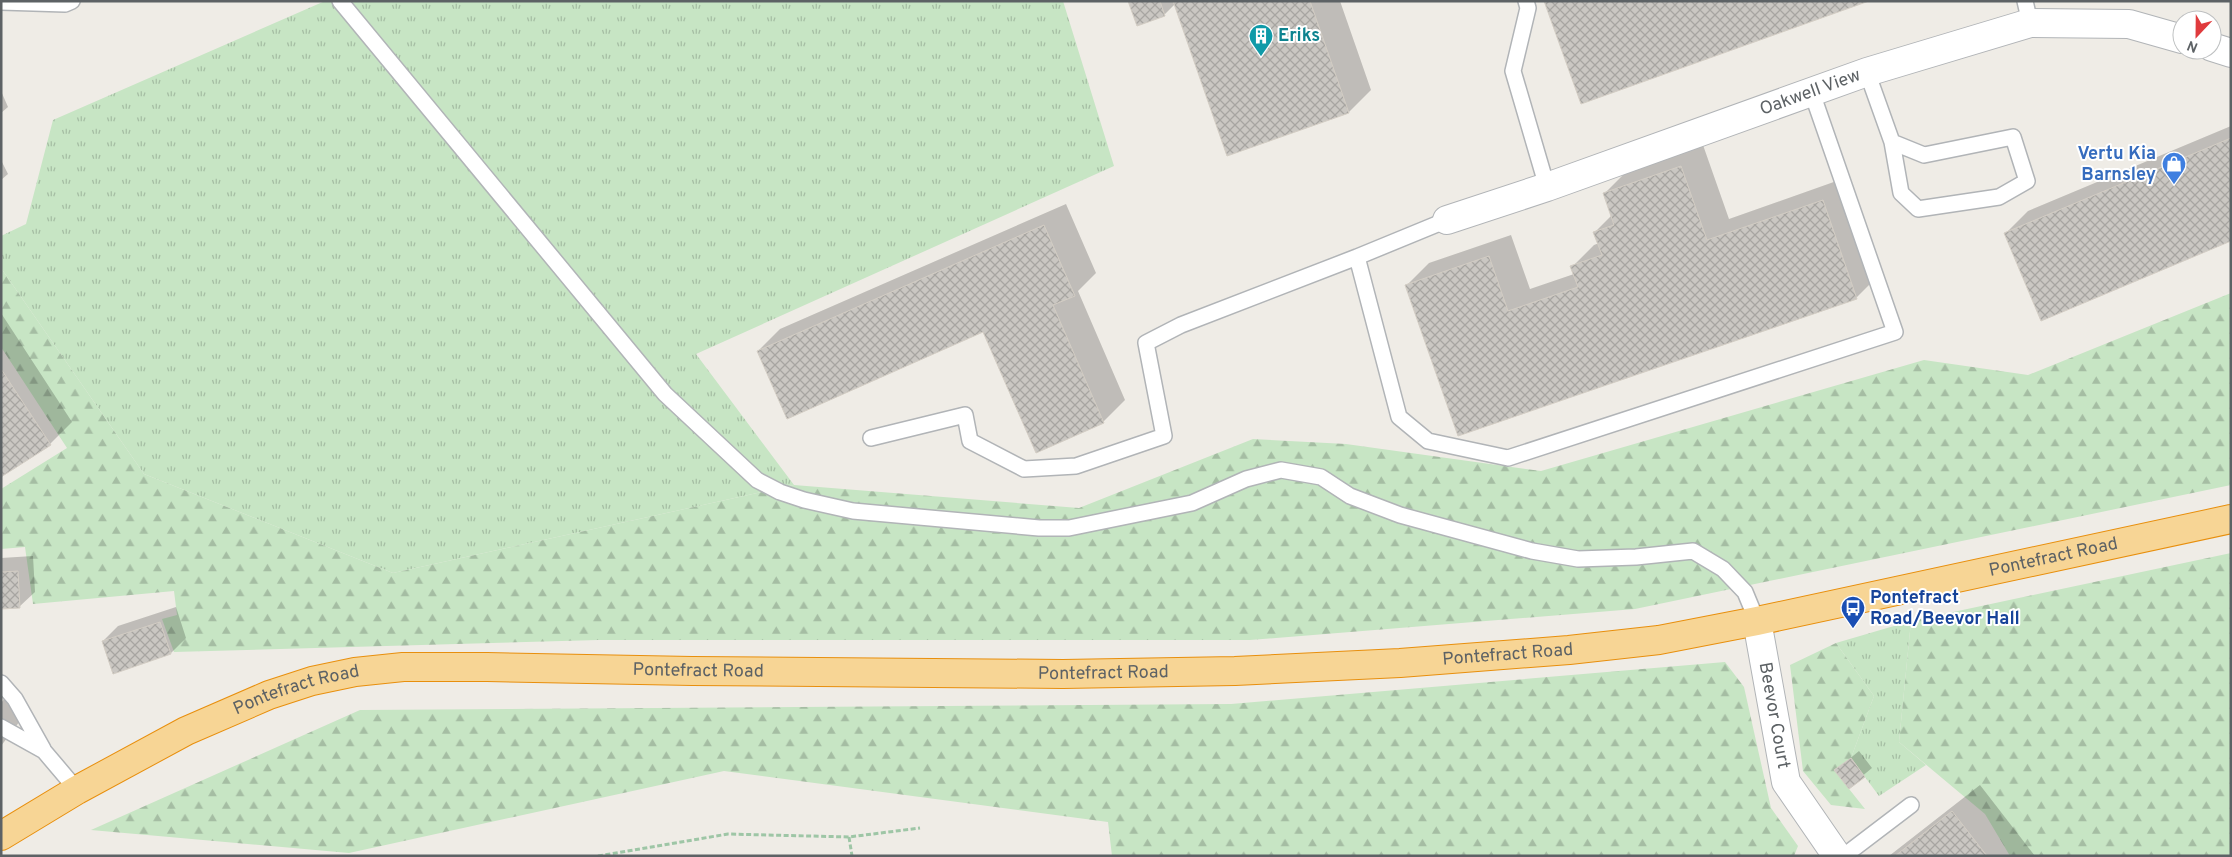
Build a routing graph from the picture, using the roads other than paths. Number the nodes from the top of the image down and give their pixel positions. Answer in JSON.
{"nodes":[{"id":1,"x":72,"y":1,"type":"edge"},
{"id":2,"x":340,"y":1,"type":"edge"},
{"id":3,"x":1526,"y":1,"type":"edge"},
{"id":4,"x":1,"y":2,"type":"edge"},
{"id":5,"x":2028,"y":12,"type":"edge"},
{"id":6,"x":2172,"y":36,"type":"edge"},
{"id":7,"x":1867,"y":72,"type":"junction"},
{"id":8,"x":1812,"y":92,"type":"junction"},
{"id":9,"x":1892,"y":142,"type":"junction"},
{"id":10,"x":1546,"y":187,"type":"junction"},
{"id":11,"x":1447,"y":220,"type":"joint"},
{"id":12,"x":1357,"y":257,"type":"junction"},
{"id":13,"x":871,"y":438,"type":"dead end"},
{"id":14,"x":2231,"y":519,"type":"edge"},
{"id":15,"x":1757,"y":621,"type":"junction"},
{"id":16,"x":1,"y":683,"type":"edge"},
{"id":17,"x":1,"y":727,"type":"edge"},
{"id":18,"x":44,"y":751,"type":"junction"},
{"id":19,"x":78,"y":790,"type":"junction"},
{"id":20,"x":1911,"y":805,"type":"dead end"},
{"id":21,"x":1,"y":836,"type":"edge"},
{"id":22,"x":1836,"y":856,"type":"edge"},
{"id":23,"x":1844,"y":856,"type":"edge"}],
"edges":[{"from":1,"to":4,"type":"lane"},
{"from":2,"to":15,"type":"lane"},
{"from":3,"to":10,"type":"lane"},
{"from":5,"to":6,"type":"street","name":"Oakwell View"},
{"from":5,"to":7,"type":"street","name":"Oakwell View"},
{"from":7,"to":8,"type":"street","name":"Oakwell View"},
{"from":7,"to":9,"type":"lane"},
{"from":8,"to":10,"type":"street","name":"Oakwell View"},
{"from":8,"to":12,"type":"lane"},
{"from":9,"to":9,"type":"lane"},
{"from":10,"to":11,"type":"street","name":"Oakwell View"},
{"from":11,"to":12,"type":"lane"},
{"from":12,"to":13,"type":"lane"},
{"from":14,"to":15,"type":"highway","name":"Pontefract Road"},
{"from":15,"to":19,"type":"highway","name":"Pontefract Road"},
{"from":15,"to":22,"type":"street","name":"Beevor Court"},
{"from":16,"to":18,"type":"lane"},
{"from":17,"to":18,"type":"lane"},
{"from":18,"to":19,"type":"lane"},
{"from":19,"to":21,"type":"highway","name":"Pontefract Road"},
{"from":20,"to":23,"type":"lane"}]}
